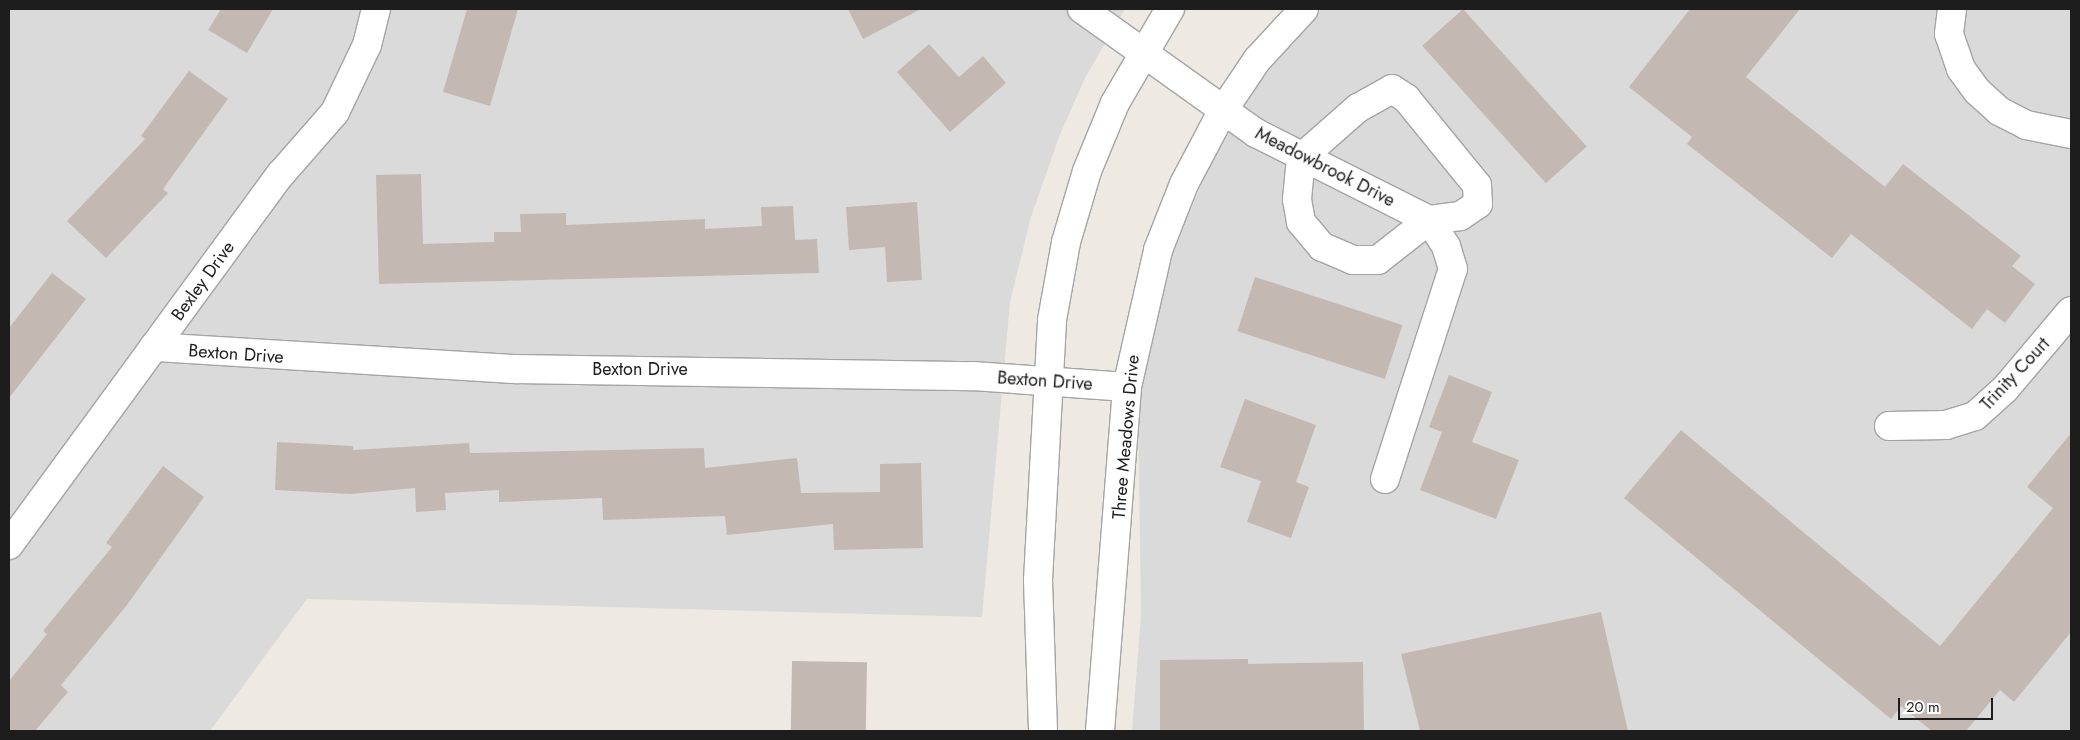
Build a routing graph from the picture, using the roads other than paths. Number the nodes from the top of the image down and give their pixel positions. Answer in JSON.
{"nodes":[{"id":1,"x":376,"y":9,"type":"edge"},
{"id":2,"x":1082,"y":9,"type":"edge"},
{"id":3,"x":1170,"y":9,"type":"edge"},
{"id":4,"x":1304,"y":9,"type":"edge"},
{"id":5,"x":1952,"y":9,"type":"edge"},
{"id":6,"x":1141,"y":54,"type":"junction"},
{"id":7,"x":1222,"y":112,"type":"junction"},
{"id":8,"x":2068,"y":130,"type":"edge"},
{"id":9,"x":1301,"y":158,"type":"junction"},
{"id":10,"x":1429,"y":220,"type":"junction"},
{"id":11,"x":2071,"y":310,"type":"edge"},
{"id":12,"x":154,"y":347,"type":"junction"},
{"id":13,"x":1047,"y":382,"type":"junction"},
{"id":14,"x":1126,"y":387,"type":"junction"},
{"id":15,"x":1889,"y":426,"type":"dead end"},
{"id":16,"x":1385,"y":479,"type":"dead end"},
{"id":17,"x":9,"y":545,"type":"edge"},
{"id":18,"x":1043,"y":731,"type":"edge"},
{"id":19,"x":1100,"y":731,"type":"edge"}],
"edges":[{"from":1,"to":12,"type":"street","name":"Bexley Drive"},
{"from":2,"to":6,"type":"street","name":"Meadowbrook Drive"},
{"from":3,"to":6,"type":"street"},
{"from":4,"to":7,"type":"street","name":"Three Meadows Drive"},
{"from":5,"to":8,"type":"street"},
{"from":6,"to":7,"type":"street","name":"Meadowbrook Drive"},
{"from":6,"to":13,"type":"street"},
{"from":7,"to":9,"type":"street","name":"Meadowbrook Drive"},
{"from":7,"to":14,"type":"street","name":"Three Meadows Drive"},
{"from":9,"to":10,"type":"street","name":"Meadowbrook Drive"},
{"from":9,"to":10,"type":"street"},
{"from":9,"to":10,"type":"street"},
{"from":10,"to":16,"type":"street"},
{"from":11,"to":15,"type":"street","name":"Trinity Court"},
{"from":12,"to":13,"type":"street","name":"Bexton Drive"},
{"from":12,"to":17,"type":"street","name":"Bexley Drive"},
{"from":13,"to":14,"type":"street","name":"Bexton Drive"},
{"from":13,"to":18,"type":"street"},
{"from":14,"to":19,"type":"street","name":"Three Meadows Drive"}]}
